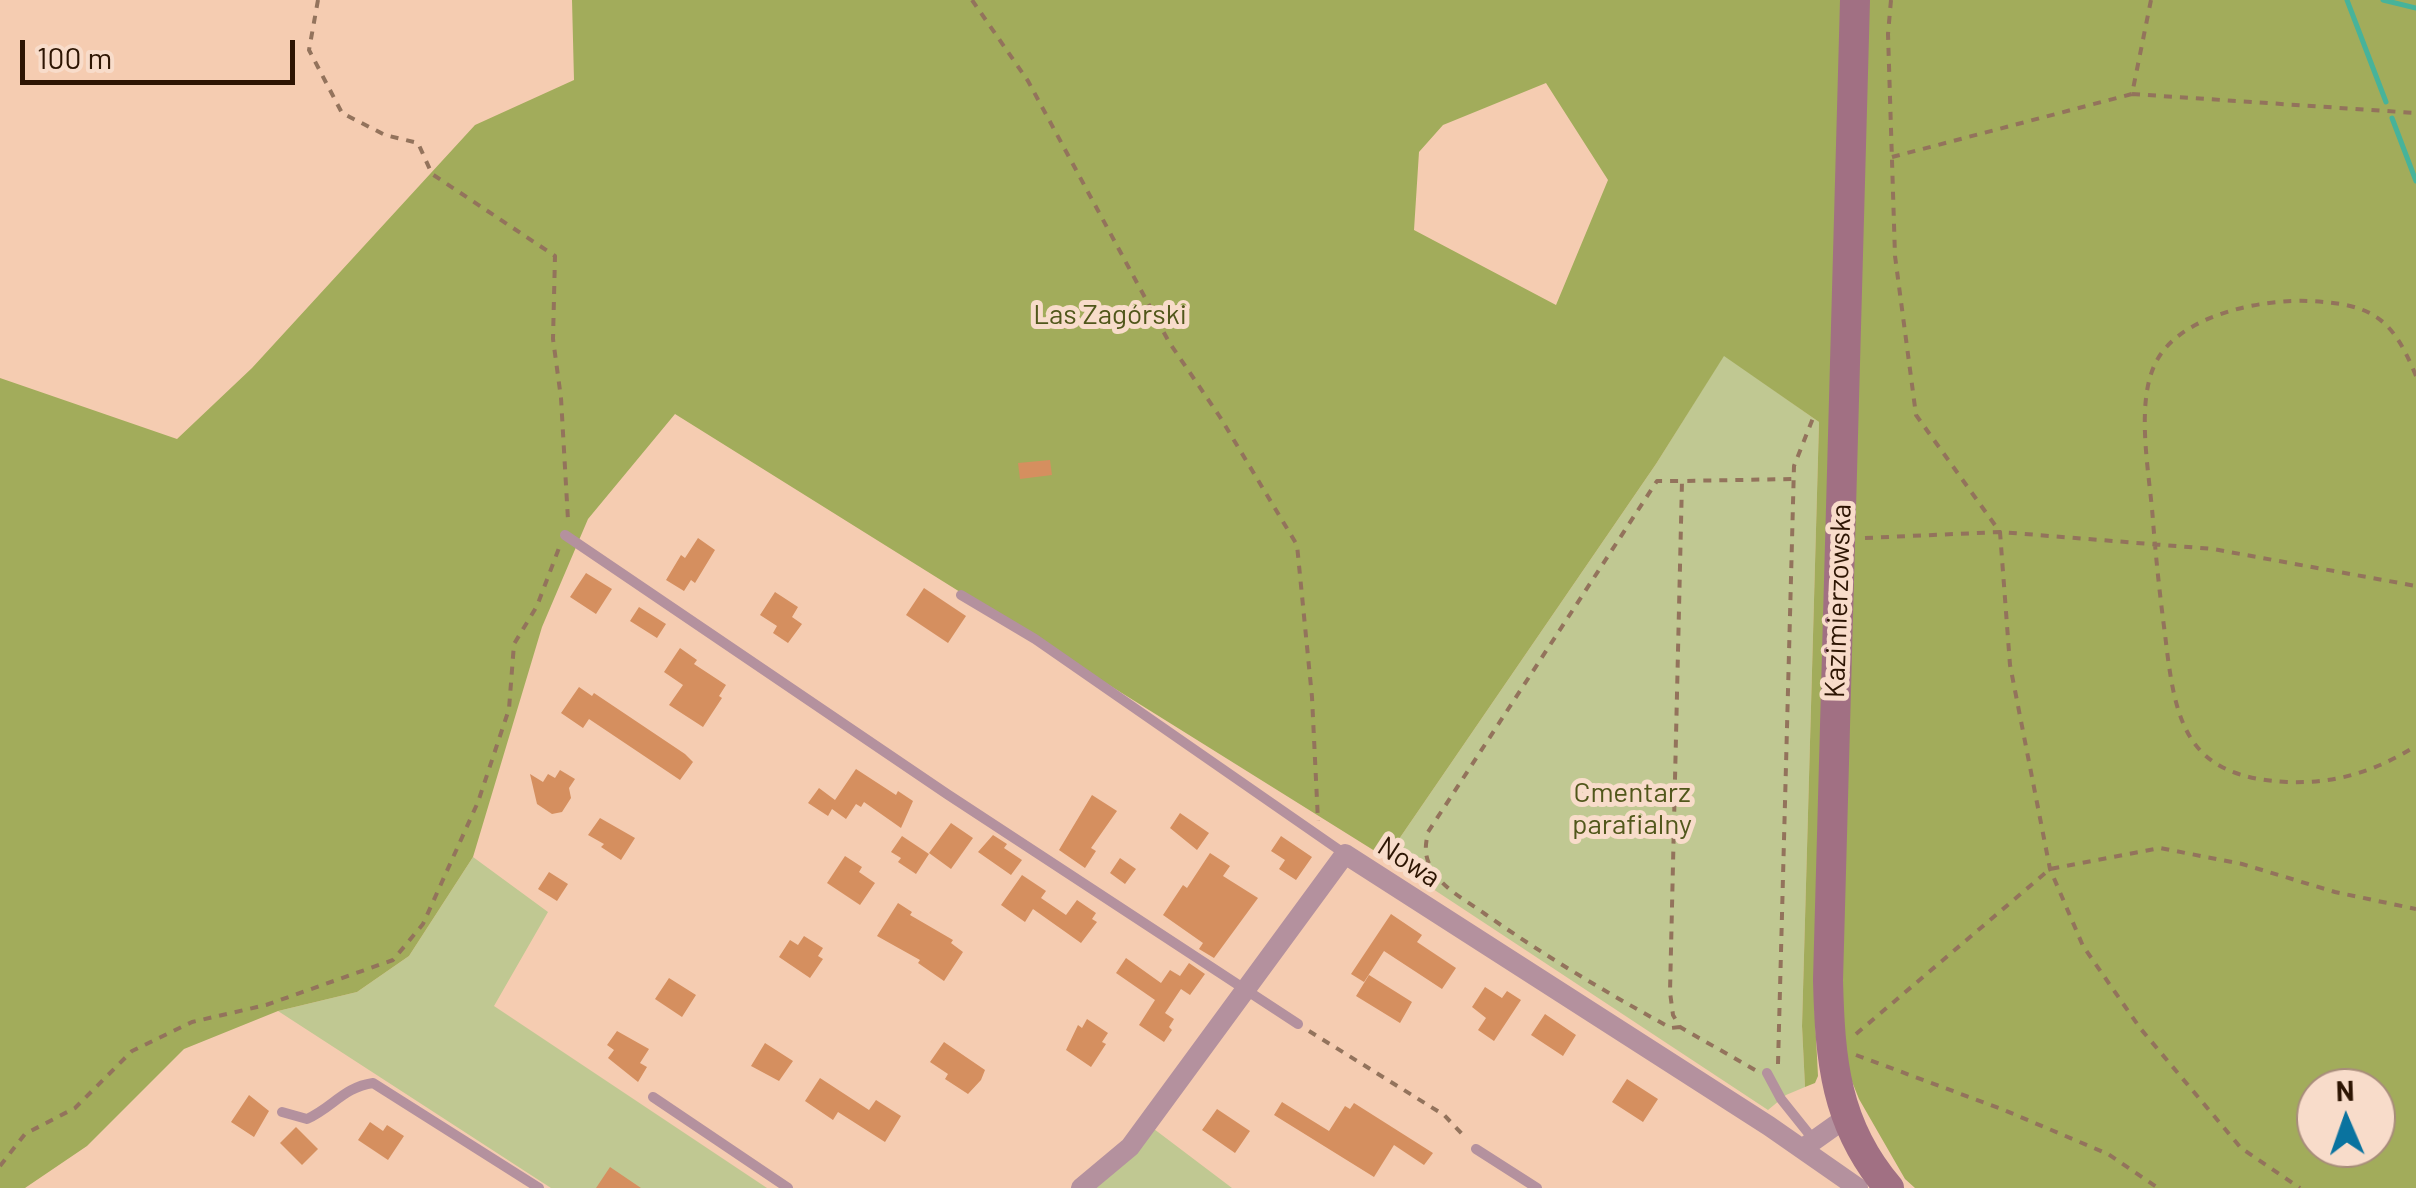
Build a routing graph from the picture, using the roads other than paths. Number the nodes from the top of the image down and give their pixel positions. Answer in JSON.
{"nodes":[{"id":1,"x":1855,"y":0,"type":"edge"},
{"id":2,"x":565,"y":534,"type":"road end"},
{"id":3,"x":960,"y":596,"type":"dead end"},
{"id":4,"x":1345,"y":854,"type":"junction"},
{"id":5,"x":1246,"y":989,"type":"junction"},
{"id":6,"x":1298,"y":1024,"type":"road end"},
{"id":7,"x":1767,"y":1073,"type":"road end"},
{"id":8,"x":653,"y":1097,"type":"dead end"},
{"id":9,"x":282,"y":1112,"type":"dead end"},
{"id":10,"x":1847,"y":1117,"type":"junction"},
{"id":11,"x":1807,"y":1144,"type":"junction"},
{"id":12,"x":1476,"y":1148,"type":"road end"},
{"id":13,"x":539,"y":1188,"type":"edge"},
{"id":14,"x":788,"y":1188,"type":"edge"},
{"id":15,"x":1081,"y":1188,"type":"edge"},
{"id":16,"x":1537,"y":1188,"type":"edge"},
{"id":17,"x":1858,"y":1188,"type":"edge"},
{"id":18,"x":1889,"y":1188,"type":"edge"}],
"edges":[{"from":1,"to":10,"type":"street","name":"Kazimierzowska"},
{"from":2,"to":5,"type":"lane"},
{"from":3,"to":4,"type":"lane"},
{"from":4,"to":5,"type":"street","name":"Nowa"},
{"from":4,"to":11,"type":"street","name":"Nowa"},
{"from":5,"to":6,"type":"lane"},
{"from":5,"to":15,"type":"street","name":"Nowa"},
{"from":7,"to":11,"type":"lane"},
{"from":8,"to":14,"type":"lane"},
{"from":9,"to":13,"type":"lane"},
{"from":10,"to":11,"type":"street"},
{"from":10,"to":18,"type":"street","name":"Kazimierzowska"},
{"from":11,"to":17,"type":"street","name":"Nowa"},
{"from":12,"to":16,"type":"lane"}]}
